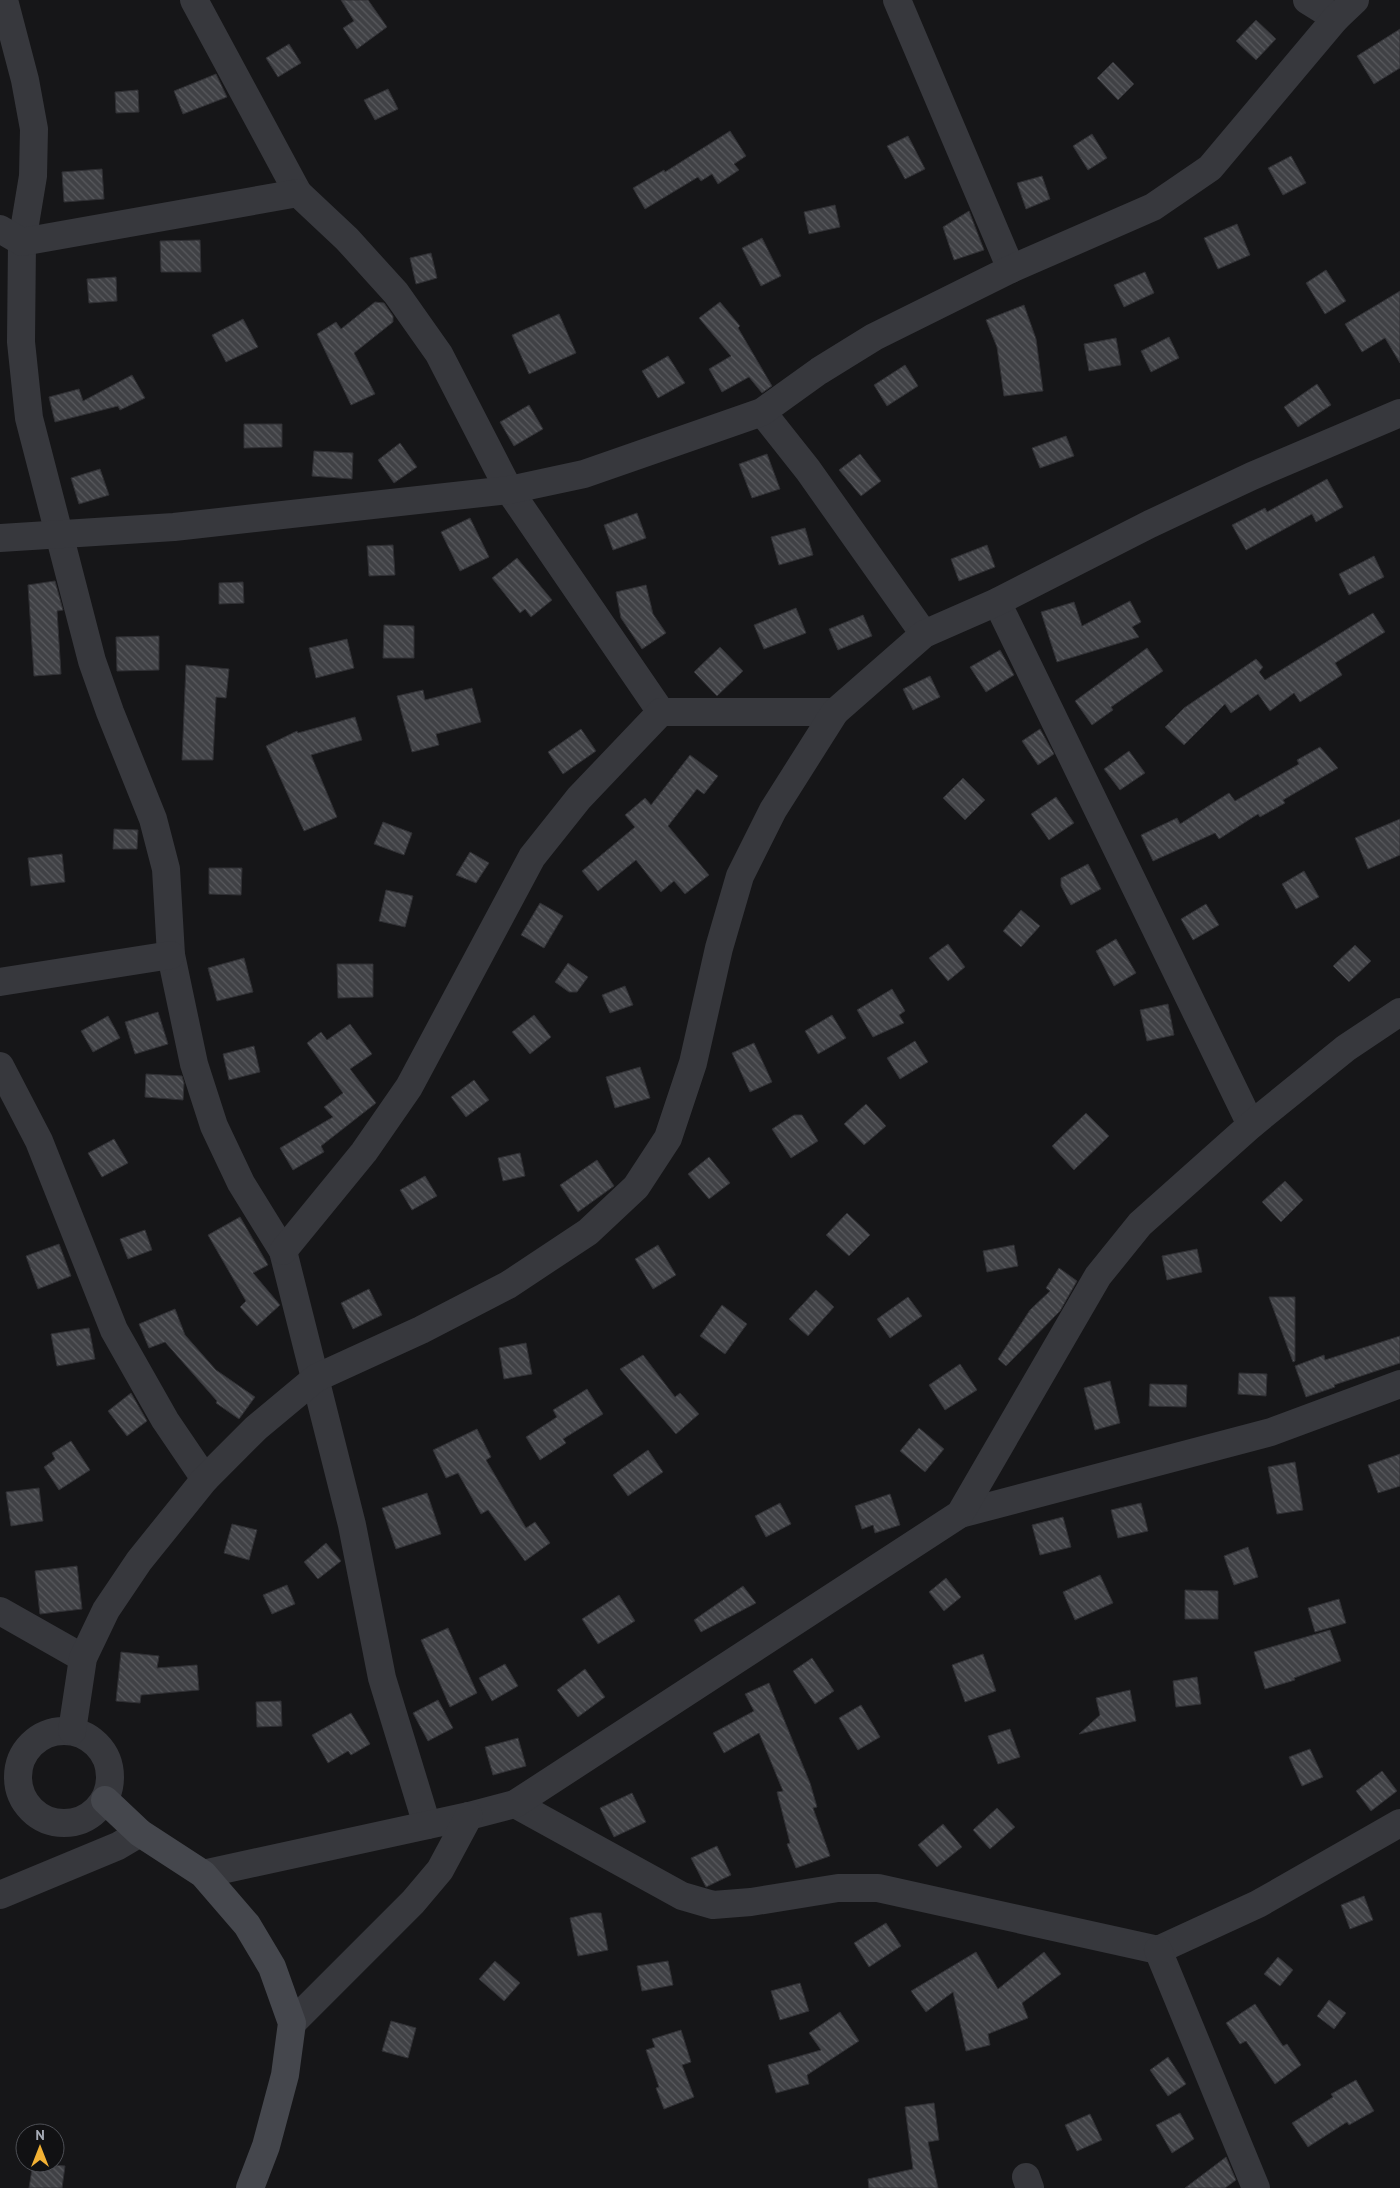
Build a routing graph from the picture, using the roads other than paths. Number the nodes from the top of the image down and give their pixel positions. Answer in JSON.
{"nodes":[{"id":1,"x":4,"y":0,"type":"edge"},
{"id":2,"x":194,"y":0,"type":"edge"},
{"id":3,"x":897,"y":0,"type":"edge"},
{"id":4,"x":1307,"y":0,"type":"edge"},
{"id":5,"x":1346,"y":9,"type":"edge"},
{"id":6,"x":298,"y":193,"type":"junction"},
{"id":7,"x":11,"y":236,"type":"edge"},
{"id":8,"x":1011,"y":269,"type":"junction"},
{"id":9,"x":762,"y":412,"type":"junction"},
{"id":10,"x":1400,"y":413,"type":"edge"},
{"id":11,"x":509,"y":490,"type":"junction"},
{"id":12,"x":59,"y":533,"type":"junction"},
{"id":13,"x":0,"y":538,"type":"edge"},
{"id":14,"x":997,"y":602,"type":"junction"},
{"id":15,"x":924,"y":634,"type":"junction"},
{"id":16,"x":661,"y":712,"type":"junction"},
{"id":17,"x":835,"y":712,"type":"junction"},
{"id":18,"x":171,"y":955,"type":"junction"},
{"id":19,"x":0,"y":982,"type":"edge"},
{"id":20,"x":1400,"y":1012,"type":"edge"},
{"id":21,"x":0,"y":1066,"type":"edge"},
{"id":22,"x":1251,"y":1125,"type":"junction"},
{"id":23,"x":283,"y":1251,"type":"junction"},
{"id":24,"x":316,"y":1378,"type":"junction"},
{"id":25,"x":1400,"y":1384,"type":"edge"},
{"id":26,"x":206,"y":1479,"type":"junction"},
{"id":27,"x":960,"y":1514,"type":"junction"},
{"id":28,"x":0,"y":1611,"type":"edge"},
{"id":29,"x":83,"y":1658,"type":"junction"},
{"id":30,"x":72,"y":1730,"type":"junction"},
{"id":31,"x":10,"y":1758,"type":"edge"},
{"id":32,"x":105,"y":1800,"type":"junction"},
{"id":33,"x":515,"y":1804,"type":"junction"},
{"id":34,"x":469,"y":1816,"type":"junction"},
{"id":35,"x":1400,"y":1823,"type":"edge"},
{"id":36,"x":427,"y":1825,"type":"junction"},
{"id":37,"x":140,"y":1832,"type":"junction"},
{"id":38,"x":203,"y":1874,"type":"junction"},
{"id":39,"x":0,"y":1896,"type":"edge"},
{"id":40,"x":1158,"y":1950,"type":"junction"},
{"id":41,"x":292,"y":2023,"type":"junction"},
{"id":42,"x":250,"y":2188,"type":"edge"},
{"id":43,"x":1256,"y":2188,"type":"edge"}],
"edges":[{"from":1,"to":7,"type":"street"},
{"from":2,"to":6,"type":"street"},
{"from":3,"to":8,"type":"street"},
{"from":4,"to":5,"type":"street"},
{"from":5,"to":8,"type":"street"},
{"from":6,"to":7,"type":"street"},
{"from":6,"to":11,"type":"street"},
{"from":7,"to":12,"type":"street"},
{"from":8,"to":9,"type":"street"},
{"from":9,"to":11,"type":"street"},
{"from":9,"to":15,"type":"street"},
{"from":10,"to":14,"type":"street"},
{"from":11,"to":12,"type":"street"},
{"from":11,"to":16,"type":"street"},
{"from":12,"to":13,"type":"street"},
{"from":12,"to":18,"type":"street"},
{"from":14,"to":15,"type":"street"},
{"from":14,"to":22,"type":"street"},
{"from":15,"to":17,"type":"street"},
{"from":16,"to":17,"type":"street"},
{"from":16,"to":23,"type":"street"},
{"from":17,"to":24,"type":"street"},
{"from":18,"to":19,"type":"street"},
{"from":18,"to":23,"type":"street"},
{"from":20,"to":22,"type":"street"},
{"from":21,"to":26,"type":"street"},
{"from":22,"to":27,"type":"street"},
{"from":23,"to":24,"type":"street"},
{"from":24,"to":26,"type":"street"},
{"from":24,"to":36,"type":"street"},
{"from":25,"to":27,"type":"street"},
{"from":26,"to":29,"type":"street"},
{"from":27,"to":33,"type":"street"},
{"from":28,"to":29,"type":"street"},
{"from":29,"to":30,"type":"street"},
{"from":30,"to":31,"type":"street"},
{"from":30,"to":32,"type":"street"},
{"from":31,"to":32,"type":"street"},
{"from":32,"to":37,"type":"street"},
{"from":33,"to":34,"type":"street"},
{"from":33,"to":40,"type":"street"},
{"from":34,"to":36,"type":"street"},
{"from":34,"to":41,"type":"street"},
{"from":35,"to":40,"type":"street"},
{"from":36,"to":38,"type":"street"},
{"from":37,"to":38,"type":"street"},
{"from":37,"to":39,"type":"street"},
{"from":38,"to":41,"type":"street"},
{"from":40,"to":43,"type":"street"},
{"from":41,"to":42,"type":"street"}]}
